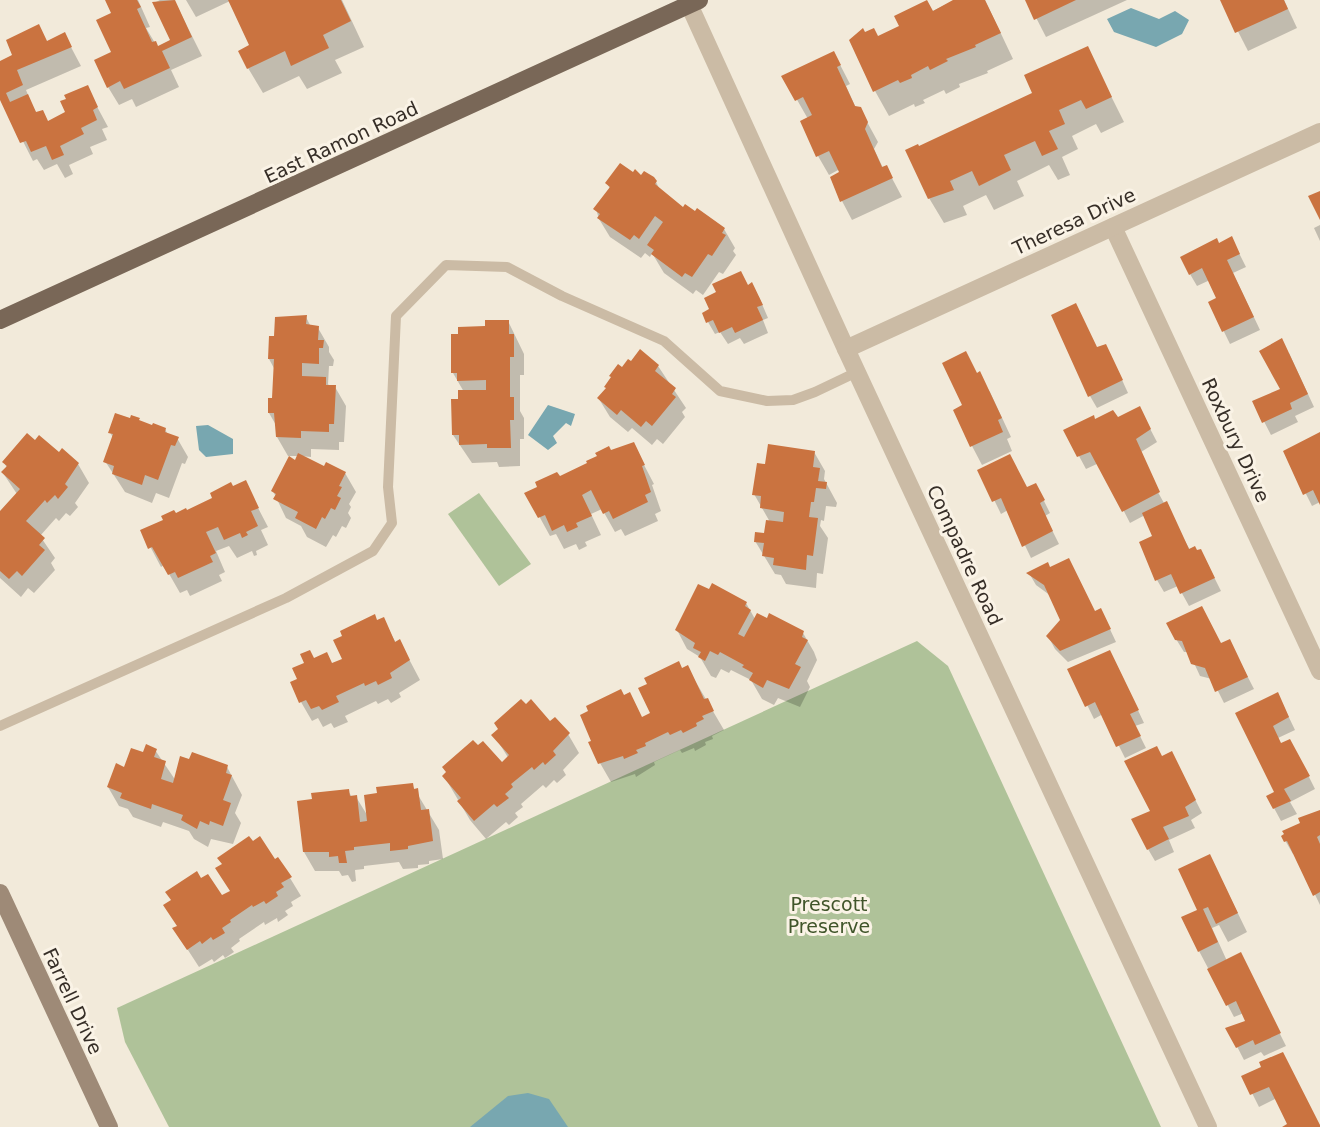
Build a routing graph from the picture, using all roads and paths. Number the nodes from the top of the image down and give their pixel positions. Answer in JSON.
{"nodes":[{"id":1,"x":691,"y":2,"type":"edge"},
{"id":2,"x":1320,"y":132,"type":"edge"},
{"id":3,"x":1113,"y":226,"type":"junction"},
{"id":4,"x":0,"y":320,"type":"edge"},
{"id":5,"x":846,"y":349,"type":"junction"},
{"id":6,"x":857,"y":372,"type":"junction"},
{"id":7,"x":1320,"y":671,"type":"edge"},
{"id":8,"x":0,"y":726,"type":"edge"},
{"id":9,"x":0,"y":893,"type":"edge"},
{"id":10,"x":109,"y":1127,"type":"edge"},
{"id":11,"x":1208,"y":1127,"type":"edge"}],
"edges":[{"from":1,"to":4,"type":"main road","name":"East Ramon Road"},
{"from":1,"to":5,"type":"street","name":"Compadre Road"},
{"from":2,"to":3,"type":"street","name":"Theresa Drive"},
{"from":3,"to":5,"type":"street","name":"Theresa Drive"},
{"from":3,"to":7,"type":"street","name":"Roxbury Drive"},
{"from":5,"to":6,"type":"street","name":"Compadre Road"},
{"from":6,"to":8,"type":"lane"},
{"from":6,"to":11,"type":"street","name":"Compadre Road"},
{"from":9,"to":10,"type":"street","name":"Farrell Drive"}]}
